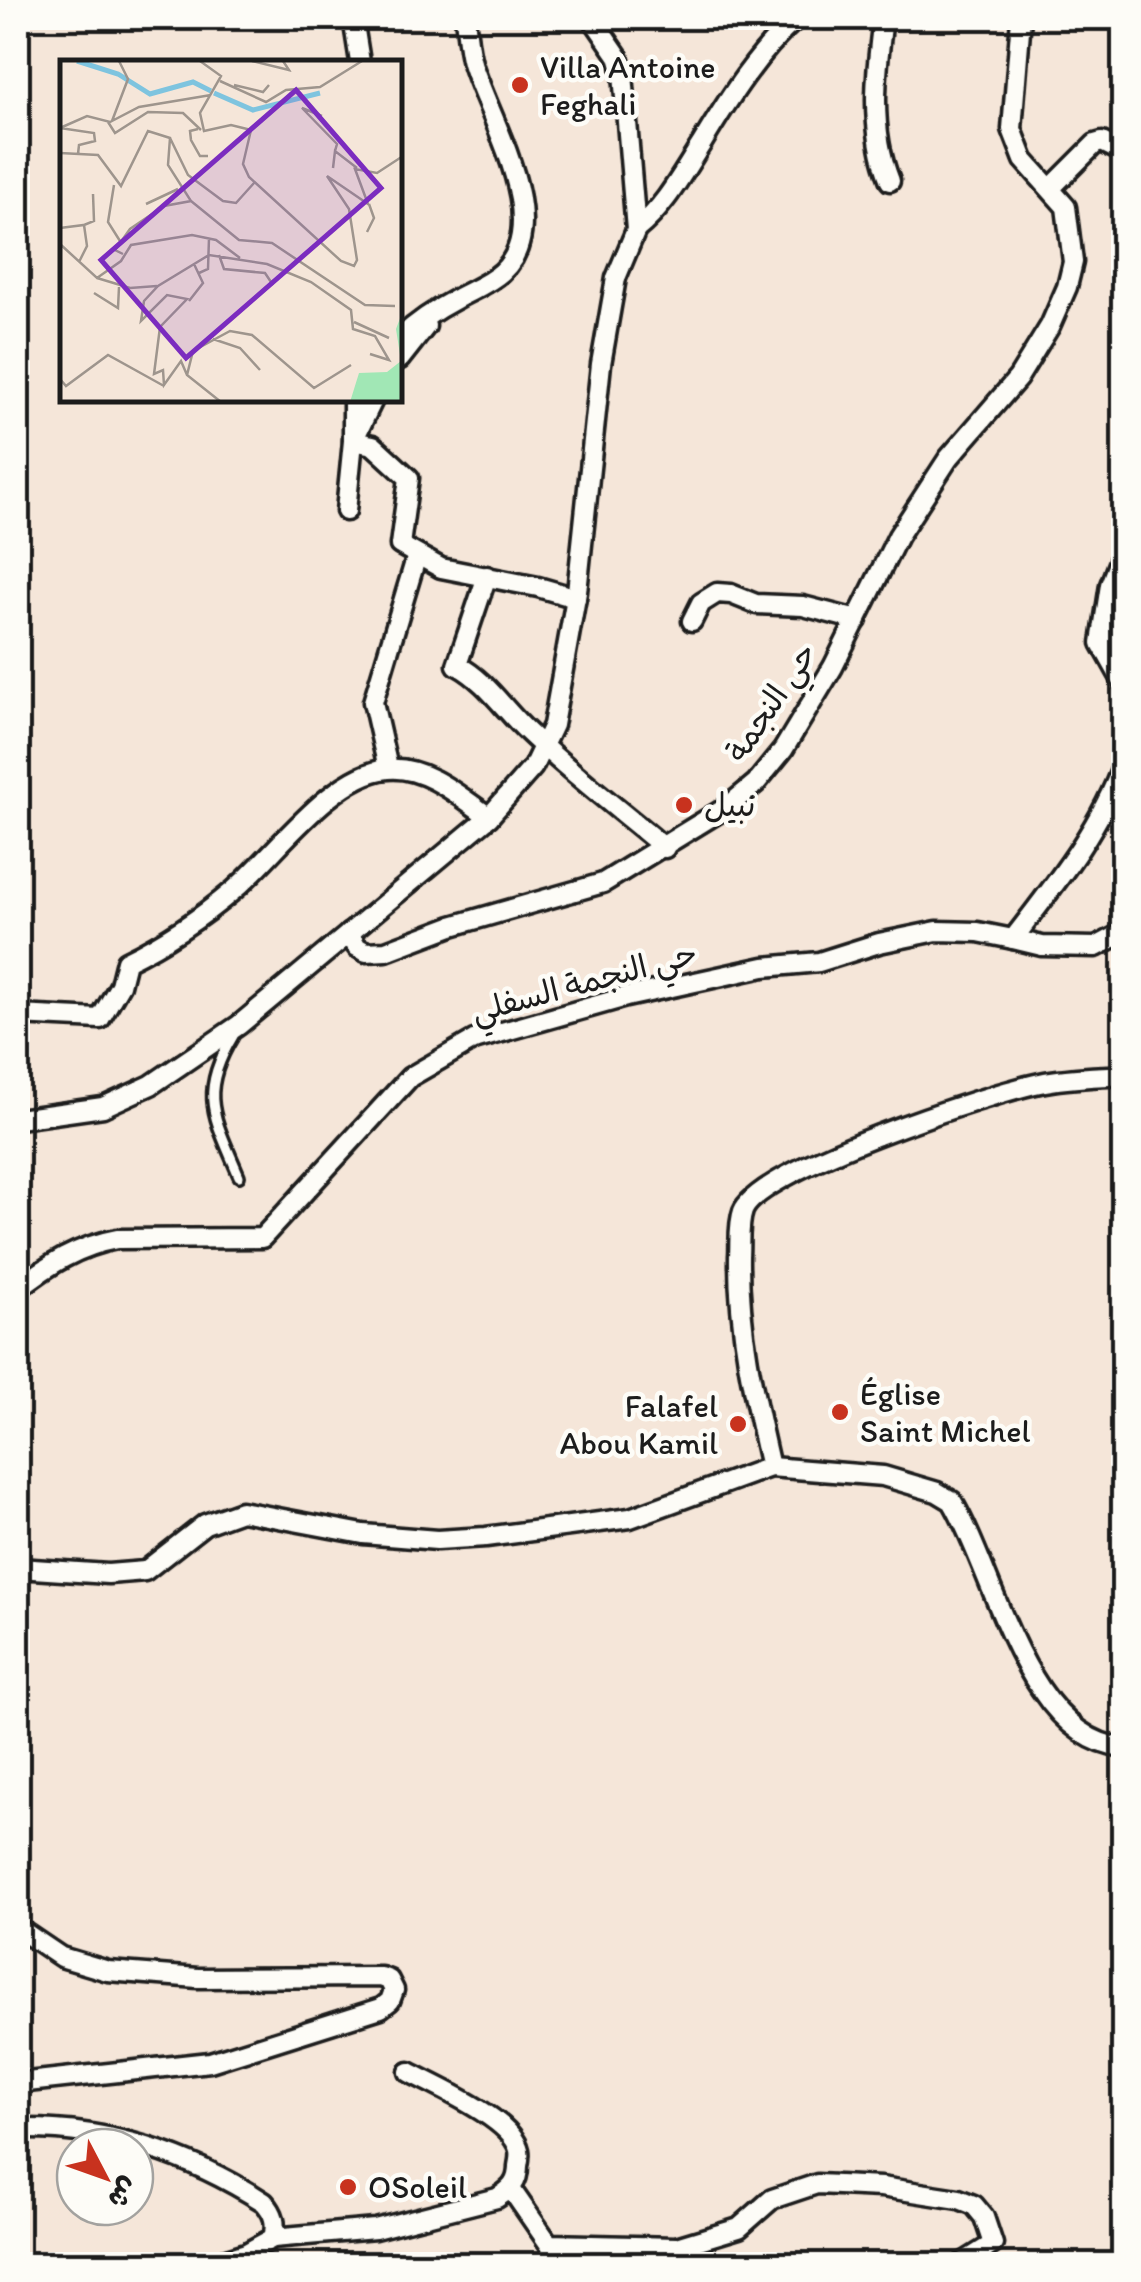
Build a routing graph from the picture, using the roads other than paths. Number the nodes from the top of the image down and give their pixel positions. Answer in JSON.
{"nodes":[{"id":1,"x":353,"y":18,"type":"edge"},
{"id":2,"x":465,"y":18,"type":"edge"},
{"id":3,"x":592,"y":18,"type":"edge"},
{"id":4,"x":797,"y":18,"type":"edge"},
{"id":5,"x":882,"y":18,"type":"edge"},
{"id":6,"x":1021,"y":18,"type":"edge"},
{"id":7,"x":360,"y":60,"type":"edge"},
{"id":8,"x":1124,"y":153,"type":"edge"},
{"id":9,"x":890,"y":182,"type":"dead end"},
{"id":10,"x":1051,"y":188,"type":"junction"},
{"id":11,"x":636,"y":230,"type":"junction"},
{"id":12,"x":436,"y":314,"type":"junction"},
{"id":13,"x":402,"y":336,"type":"edge"},
{"id":14,"x":402,"y":356,"type":"edge"},
{"id":15,"x":353,"y":402,"type":"edge"},
{"id":16,"x":372,"y":402,"type":"edge"},
{"id":17,"x":353,"y":441,"type":"junction"},
{"id":18,"x":346,"y":511,"type":"dead end"},
{"id":19,"x":1124,"y":548,"type":"edge"},
{"id":20,"x":417,"y":555,"type":"junction"},
{"id":21,"x":487,"y":576,"type":"junction"},
{"id":22,"x":576,"y":598,"type":"junction"},
{"id":23,"x":857,"y":620,"type":"junction"},
{"id":24,"x":692,"y":621,"type":"dead end"},
{"id":25,"x":1124,"y":684,"type":"edge"},
{"id":26,"x":544,"y":748,"type":"junction"},
{"id":27,"x":1124,"y":762,"type":"edge"},
{"id":28,"x":388,"y":768,"type":"junction"},
{"id":29,"x":490,"y":818,"type":"junction"},
{"id":30,"x":665,"y":848,"type":"junction"},
{"id":31,"x":1124,"y":932,"type":"edge"},
{"id":32,"x":349,"y":933,"type":"junction"},
{"id":33,"x":1014,"y":939,"type":"junction"},
{"id":34,"x":18,"y":1014,"type":"edge"},
{"id":35,"x":239,"y":1024,"type":"junction"},
{"id":36,"x":1124,"y":1075,"type":"edge"},
{"id":37,"x":18,"y":1120,"type":"edge"},
{"id":38,"x":239,"y":1176,"type":"dead end"},
{"id":39,"x":18,"y":1289,"type":"edge"},
{"id":40,"x":770,"y":1467,"type":"junction"},
{"id":41,"x":18,"y":1568,"type":"edge"},
{"id":42,"x":1124,"y":1748,"type":"edge"},
{"id":43,"x":18,"y":1928,"type":"edge"},
{"id":44,"x":410,"y":2072,"type":"dead end"},
{"id":45,"x":18,"y":2083,"type":"edge"},
{"id":46,"x":18,"y":2128,"type":"edge"},
{"id":47,"x":511,"y":2189,"type":"junction"},
{"id":48,"x":273,"y":2238,"type":"junction"},
{"id":49,"x":210,"y":2264,"type":"edge"},
{"id":50,"x":961,"y":2264,"type":"edge"}],
"edges":[{"from":1,"to":7,"type":"street"},
{"from":2,"to":12,"type":"street"},
{"from":3,"to":11,"type":"street"},
{"from":4,"to":11,"type":"street"},
{"from":5,"to":9,"type":"street"},
{"from":6,"to":10,"type":"street","name":"حي النجمة"},
{"from":8,"to":10,"type":"street"},
{"from":10,"to":23,"type":"street","name":"حي النجمة"},
{"from":11,"to":22,"type":"street"},
{"from":12,"to":13,"type":"street"},
{"from":12,"to":14,"type":"street"},
{"from":15,"to":17,"type":"street"},
{"from":16,"to":17,"type":"street"},
{"from":17,"to":18,"type":"street"},
{"from":17,"to":20,"type":"street"},
{"from":19,"to":25,"type":"street"},
{"from":20,"to":21,"type":"street"},
{"from":20,"to":28,"type":"street"},
{"from":21,"to":22,"type":"street"},
{"from":21,"to":26,"type":"street"},
{"from":22,"to":26,"type":"street"},
{"from":23,"to":24,"type":"street"},
{"from":23,"to":30,"type":"street","name":"حي النجمة"},
{"from":26,"to":29,"type":"street"},
{"from":26,"to":30,"type":"street"},
{"from":27,"to":33,"type":"street"},
{"from":28,"to":29,"type":"street"},
{"from":28,"to":34,"type":"street"},
{"from":29,"to":32,"type":"street"},
{"from":30,"to":32,"type":"street","name":"حي النجمة"},
{"from":31,"to":33,"type":"street","name":"حي النجمة السفلي"},
{"from":32,"to":35,"type":"street"},
{"from":33,"to":39,"type":"street","name":"حي النجمة السفلي"},
{"from":35,"to":37,"type":"street"},
{"from":35,"to":38,"type":"lane"},
{"from":36,"to":40,"type":"street"},
{"from":40,"to":41,"type":"street"},
{"from":40,"to":42,"type":"street"},
{"from":43,"to":45,"type":"street"},
{"from":44,"to":47,"type":"street"},
{"from":46,"to":48,"type":"street"},
{"from":47,"to":48,"type":"street"},
{"from":47,"to":50,"type":"street"},
{"from":48,"to":49,"type":"street"}]}
